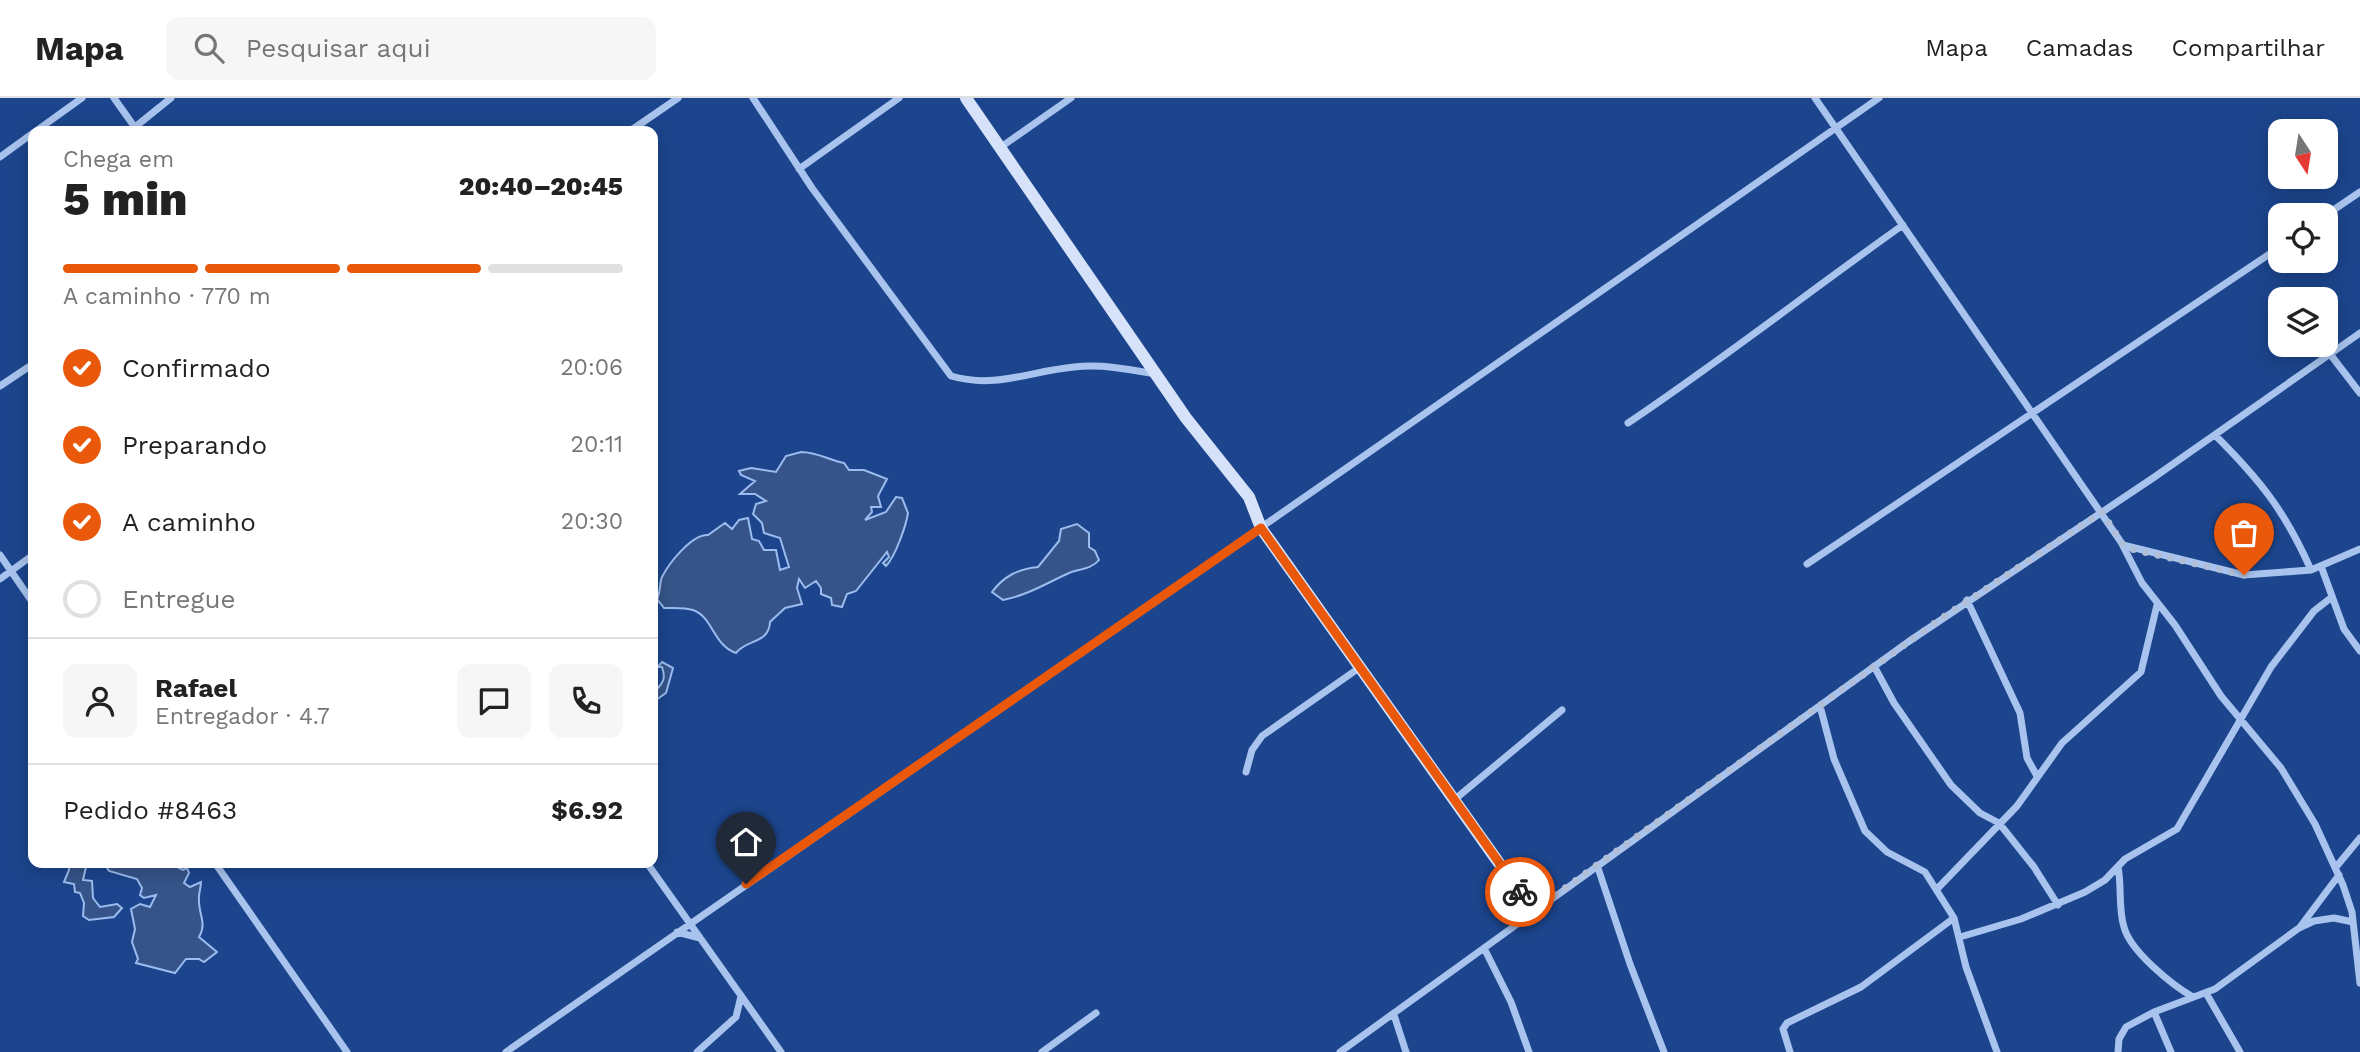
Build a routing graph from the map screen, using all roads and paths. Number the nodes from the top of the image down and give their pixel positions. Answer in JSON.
{"nodes":[{"id":1,"x":82,"y":98,"type":"edge"},
{"id":2,"x":114,"y":98,"type":"edge"},
{"id":3,"x":171,"y":98,"type":"edge"},
{"id":4,"x":678,"y":98,"type":"edge"},
{"id":5,"x":753,"y":98,"type":"edge"},
{"id":6,"x":899,"y":98,"type":"edge"},
{"id":7,"x":966,"y":98,"type":"edge"},
{"id":8,"x":1071,"y":98,"type":"edge"},
{"id":9,"x":1815,"y":98,"type":"edge"},
{"id":10,"x":1879,"y":98,"type":"edge"},
{"id":11,"x":43,"y":126,"type":"edge"},
{"id":12,"x":134,"y":126,"type":"edge"},
{"id":13,"x":139,"y":126,"type":"edge"},
{"id":14,"x":637,"y":126,"type":"edge"},
{"id":15,"x":1836,"y":128,"type":"junction"},
{"id":16,"x":28,"y":137,"type":"edge"},
{"id":17,"x":1001,"y":146,"type":"junction"},
{"id":18,"x":0,"y":157,"type":"edge"},
{"id":19,"x":799,"y":169,"type":"junction"},
{"id":20,"x":2360,"y":192,"type":"edge"},
{"id":21,"x":2338,"y":207,"type":"edge"},
{"id":22,"x":1903,"y":225,"type":"junction"},
{"id":23,"x":2268,"y":255,"type":"edge"},
{"id":24,"x":2360,"y":333,"type":"edge"},
{"id":25,"x":2338,"y":348,"type":"edge"},
{"id":26,"x":2326,"y":357,"type":"edge"},
{"id":27,"x":2332,"y":357,"type":"edge"},
{"id":28,"x":28,"y":367,"type":"edge"},
{"id":29,"x":1156,"y":374,"type":"junction"},
{"id":30,"x":0,"y":386,"type":"edge"},
{"id":31,"x":2360,"y":393,"type":"edge"},
{"id":32,"x":2032,"y":412,"type":"junction"},
{"id":33,"x":1628,"y":423,"type":"dead end"},
{"id":34,"x":2215,"y":435,"type":"junction"},
{"id":35,"x":2102,"y":512,"type":"junction"},
{"id":36,"x":1261,"y":528,"type":"junction"},
{"id":37,"x":2123,"y":545,"type":"junction"},
{"id":38,"x":2360,"y":549,"type":"edge"},
{"id":39,"x":0,"y":555,"type":"edge"},
{"id":40,"x":28,"y":559,"type":"edge"},
{"id":41,"x":1807,"y":564,"type":"dead end"},
{"id":42,"x":2321,"y":566,"type":"junction"},
{"id":43,"x":2311,"y":570,"type":"junction"},
{"id":44,"x":11,"y":571,"type":"junction"},
{"id":45,"x":0,"y":579,"type":"edge"},
{"id":46,"x":28,"y":596,"type":"edge"},
{"id":47,"x":2332,"y":597,"type":"junction"},
{"id":48,"x":1967,"y":600,"type":"junction"},
{"id":49,"x":2157,"y":605,"type":"junction"},
{"id":50,"x":2360,"y":651,"type":"edge"},
{"id":51,"x":1874,"y":666,"type":"junction"},
{"id":52,"x":1359,"y":668,"type":"junction"},
{"id":53,"x":1820,"y":706,"type":"junction"},
{"id":54,"x":1563,"y":710,"type":"dead end"},
{"id":55,"x":2241,"y":721,"type":"junction"},
{"id":56,"x":1246,"y":772,"type":"dead end"},
{"id":57,"x":2037,"y":776,"type":"junction"},
{"id":58,"x":1454,"y":800,"type":"junction"},
{"id":59,"x":1999,"y":823,"type":"junction"},
{"id":60,"x":2360,"y":838,"type":"edge"},
{"id":61,"x":1597,"y":865,"type":"junction"},
{"id":62,"x":2118,"y":867,"type":"junction"},
{"id":63,"x":218,"y":868,"type":"edge"},
{"id":64,"x":651,"y":868,"type":"edge"},
{"id":65,"x":2338,"y":871,"type":"junction"},
{"id":66,"x":1937,"y":889,"type":"junction"},
{"id":67,"x":2058,"y":905,"type":"junction"},
{"id":68,"x":1533,"y":911,"type":"junction"},
{"id":69,"x":1954,"y":918,"type":"junction"},
{"id":70,"x":689,"y":922,"type":"junction"},
{"id":71,"x":2355,"y":926,"type":"edge"},
{"id":72,"x":2300,"y":928,"type":"junction"},
{"id":73,"x":677,"y":932,"type":"junction"},
{"id":74,"x":1960,"y":937,"type":"junction"},
{"id":75,"x":701,"y":939,"type":"junction"},
{"id":76,"x":1484,"y":948,"type":"junction"},
{"id":77,"x":2360,"y":983,"type":"edge"},
{"id":78,"x":2206,"y":993,"type":"junction"},
{"id":79,"x":741,"y":996,"type":"junction"},
{"id":80,"x":2193,"y":997,"type":"junction"},
{"id":81,"x":2154,"y":1012,"type":"junction"},
{"id":82,"x":1096,"y":1013,"type":"dead end"},
{"id":83,"x":1394,"y":1015,"type":"junction"},
{"id":84,"x":347,"y":1052,"type":"edge"},
{"id":85,"x":506,"y":1052,"type":"edge"},
{"id":86,"x":697,"y":1052,"type":"edge"},
{"id":87,"x":781,"y":1052,"type":"edge"},
{"id":88,"x":1042,"y":1052,"type":"edge"},
{"id":89,"x":1340,"y":1052,"type":"edge"},
{"id":90,"x":1406,"y":1052,"type":"edge"},
{"id":91,"x":1529,"y":1052,"type":"edge"},
{"id":92,"x":1664,"y":1052,"type":"edge"},
{"id":93,"x":1790,"y":1052,"type":"edge"},
{"id":94,"x":1997,"y":1052,"type":"edge"},
{"id":95,"x":2118,"y":1052,"type":"edge"},
{"id":96,"x":2171,"y":1052,"type":"edge"},
{"id":97,"x":2241,"y":1052,"type":"edge"}],
"edges":[{"from":1,"to":11,"type":"street"},
{"from":2,"to":12,"type":"street"},
{"from":3,"to":13,"type":"street"},
{"from":4,"to":14,"type":"street"},
{"from":5,"to":19,"type":"street"},
{"from":6,"to":19,"type":"street"},
{"from":7,"to":17,"type":"street"},
{"from":8,"to":17,"type":"street"},
{"from":9,"to":15,"type":"street"},
{"from":10,"to":15,"type":"street"},
{"from":15,"to":22,"type":"street"},
{"from":15,"to":36,"type":"street"},
{"from":16,"to":18,"type":"street"},
{"from":17,"to":29,"type":"street"},
{"from":19,"to":29,"type":"street"},
{"from":20,"to":21,"type":"street"},
{"from":22,"to":32,"type":"street"},
{"from":22,"to":33,"type":"street"},
{"from":23,"to":32,"type":"street"},
{"from":24,"to":25,"type":"street"},
{"from":26,"to":34,"type":"street"},
{"from":27,"to":31,"type":"street"},
{"from":28,"to":30,"type":"street"},
{"from":29,"to":36,"type":"street"},
{"from":32,"to":35,"type":"street"},
{"from":32,"to":41,"type":"street"},
{"from":34,"to":35,"type":"street"},
{"from":34,"to":43,"type":"street"},
{"from":35,"to":37,"type":"street"},
{"from":35,"to":48,"type":"street"},
{"from":36,"to":52,"type":"street"},
{"from":36,"to":70,"type":"street"},
{"from":37,"to":43,"type":"street"},
{"from":37,"to":49,"type":"street"},
{"from":38,"to":42,"type":"street"},
{"from":39,"to":44,"type":"street"},
{"from":40,"to":44,"type":"street"},
{"from":42,"to":43,"type":"street"},
{"from":42,"to":47,"type":"street"},
{"from":44,"to":45,"type":"street"},
{"from":44,"to":46,"type":"street"},
{"from":47,"to":50,"type":"street"},
{"from":47,"to":55,"type":"street"},
{"from":48,"to":51,"type":"street"},
{"from":48,"to":57,"type":"street"},
{"from":49,"to":55,"type":"street"},
{"from":49,"to":57,"type":"street"},
{"from":51,"to":53,"type":"street"},
{"from":51,"to":59,"type":"street"},
{"from":52,"to":56,"type":"street"},
{"from":52,"to":58,"type":"street"},
{"from":53,"to":61,"type":"street"},
{"from":53,"to":66,"type":"street"},
{"from":54,"to":58,"type":"street"},
{"from":55,"to":62,"type":"street"},
{"from":55,"to":65,"type":"street"},
{"from":57,"to":59,"type":"street"},
{"from":58,"to":68,"type":"street"},
{"from":59,"to":66,"type":"street"},
{"from":59,"to":67,"type":"street"},
{"from":60,"to":65,"type":"street"},
{"from":61,"to":68,"type":"street"},
{"from":61,"to":92,"type":"street"},
{"from":62,"to":67,"type":"street"},
{"from":62,"to":80,"type":"street"},
{"from":63,"to":84,"type":"street"},
{"from":64,"to":70,"type":"street"},
{"from":65,"to":71,"type":"street"},
{"from":65,"to":72,"type":"street"},
{"from":66,"to":69,"type":"street"},
{"from":67,"to":74,"type":"street"},
{"from":68,"to":76,"type":"street"},
{"from":69,"to":74,"type":"street"},
{"from":69,"to":93,"type":"street"},
{"from":70,"to":73,"type":"street"},
{"from":70,"to":75,"type":"street"},
{"from":71,"to":72,"type":"street"},
{"from":71,"to":77,"type":"street"},
{"from":72,"to":78,"type":"street"},
{"from":73,"to":75,"type":"street"},
{"from":73,"to":85,"type":"street"},
{"from":74,"to":94,"type":"street"},
{"from":75,"to":79,"type":"street"},
{"from":76,"to":83,"type":"street"},
{"from":76,"to":91,"type":"street"},
{"from":78,"to":80,"type":"street"},
{"from":78,"to":97,"type":"street"},
{"from":79,"to":86,"type":"street"},
{"from":79,"to":87,"type":"street"},
{"from":80,"to":81,"type":"street"},
{"from":81,"to":95,"type":"street"},
{"from":81,"to":96,"type":"street"},
{"from":82,"to":88,"type":"street"},
{"from":83,"to":89,"type":"street"},
{"from":83,"to":90,"type":"street"}]}
